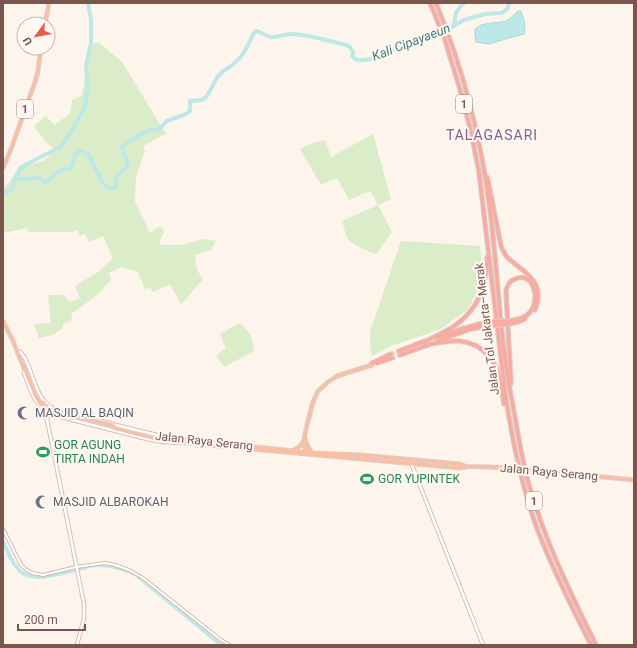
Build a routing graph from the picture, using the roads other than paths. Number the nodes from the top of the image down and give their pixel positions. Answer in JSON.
{"nodes":[{"id":1,"x":49,"y":3,"type":"edge"},
{"id":2,"x":430,"y":3,"type":"edge"},
{"id":3,"x":436,"y":3,"type":"edge"},
{"id":4,"x":47,"y":16,"type":"edge"},
{"id":5,"x":40,"y":56,"type":"edge"},
{"id":6,"x":477,"y":130,"type":"junction"},
{"id":7,"x":471,"y":132,"type":"junction"},
{"id":8,"x":3,"y":168,"type":"edge"},
{"id":9,"x":479,"y":172,"type":"junction"},
{"id":10,"x":485,"y":172,"type":"junction"},
{"id":11,"x":3,"y":319,"type":"edge"},
{"id":12,"x":509,"y":322,"type":"junction"},
{"id":13,"x":425,"y":344,"type":"junction"},
{"id":14,"x":19,"y":353,"type":"junction"},
{"id":15,"x":399,"y":353,"type":"tunnel mouth"},
{"id":16,"x":392,"y":356,"type":"tunnel mouth"},
{"id":17,"x":371,"y":364,"type":"joint"},
{"id":18,"x":511,"y":399,"type":"junction"},
{"id":19,"x":42,"y":408,"type":"junction"},
{"id":20,"x":53,"y":408,"type":"junction"},
{"id":21,"x":64,"y":411,"type":"junction"},
{"id":22,"x":49,"y":413,"type":"junction"},
{"id":23,"x":61,"y":417,"type":"junction"},
{"id":24,"x":47,"y":420,"type":"junction"},
{"id":25,"x":107,"y":422,"type":"junction"},
{"id":26,"x":509,"y":423,"type":"junction"},
{"id":27,"x":106,"y":428,"type":"junction"},
{"id":28,"x":304,"y":441,"type":"junction"},
{"id":29,"x":186,"y":442,"type":"junction"},
{"id":30,"x":293,"y":452,"type":"junction"},
{"id":31,"x":307,"y":453,"type":"junction"},
{"id":32,"x":312,"y":453,"type":"junction"},
{"id":33,"x":342,"y":456,"type":"junction"},
{"id":34,"x":411,"y":461,"type":"junction"},
{"id":35,"x":634,"y":480,"type":"edge"},
{"id":36,"x":3,"y":530,"type":"edge"},
{"id":37,"x":76,"y":568,"type":"junction"},
{"id":38,"x":77,"y":645,"type":"edge"},
{"id":39,"x":230,"y":645,"type":"edge"},
{"id":40,"x":483,"y":645,"type":"edge"},
{"id":41,"x":591,"y":645,"type":"edge"},
{"id":42,"x":596,"y":645,"type":"edge"}],
"edges":[{"from":1,"to":4,"type":"highway"},
{"from":2,"to":7,"type":"highway","name":"Jalan Tol Jakarta–Merak","number":"1"},
{"from":3,"to":6,"type":"highway","name":"Jalan Tol Jakarta–Merak","number":"1"},
{"from":5,"to":8,"type":"highway","number":"1"},
{"from":6,"to":7,"type":"highway"},
{"from":6,"to":10,"type":"highway","name":"Jalan Tol Jakarta–Merak","number":"1"},
{"from":7,"to":9,"type":"highway","name":"Jalan Tol Jakarta–Merak","number":"1"},
{"from":9,"to":13,"type":"highway"},
{"from":9,"to":26,"type":"highway","name":"Jalan Tol Jakarta–Merak","number":"1"},
{"from":10,"to":12,"type":"highway"},
{"from":10,"to":18,"type":"highway","name":"Jalan Tol Jakarta–Merak","number":"1"},
{"from":11,"to":14,"type":"highway","name":"Jalan Raya Serang"},
{"from":12,"to":13,"type":"highway","bridge":true},
{"from":12,"to":18,"type":"highway"},
{"from":13,"to":15,"type":"highway"},
{"from":13,"to":26,"type":"highway"},
{"from":14,"to":19,"type":"main road"},
{"from":14,"to":20,"type":"main road"},
{"from":14,"to":29,"type":"highway","name":"Jalan Raya Serang","bridge":true},
{"from":16,"to":17,"type":"highway"},
{"from":17,"to":28,"type":"highway"},
{"from":18,"to":42,"type":"highway","name":"Jalan Tol Jakarta–Merak","number":"1"},
{"from":19,"to":22,"type":"main road"},
{"from":19,"to":24,"type":"main road"},
{"from":20,"to":21,"type":"main road"},
{"from":20,"to":22,"type":"main road"},
{"from":21,"to":23,"type":"main road"},
{"from":21,"to":25,"type":"main road"},
{"from":22,"to":23,"type":"main road"},
{"from":22,"to":24,"type":"main road"},
{"from":23,"to":27,"type":"main road"},
{"from":24,"to":37,"type":"main road"},
{"from":25,"to":27,"type":"main road"},
{"from":25,"to":29,"type":"main road"},
{"from":26,"to":41,"type":"highway","name":"Jalan Tol Jakarta–Merak","number":"1"},
{"from":27,"to":29,"type":"main road"},
{"from":28,"to":30,"type":"highway"},
{"from":28,"to":31,"type":"highway"},
{"from":28,"to":32,"type":"highway"},
{"from":29,"to":30,"type":"highway","name":"Jalan Raya Serang"},
{"from":30,"to":31,"type":"highway","name":"Jalan Raya Serang"},
{"from":31,"to":32,"type":"highway","name":"Jalan Raya Serang"},
{"from":31,"to":33,"type":"highway","name":"Jalan Raya Serang"},
{"from":32,"to":33,"type":"highway","name":"Jalan Raya Serang"},
{"from":33,"to":34,"type":"highway","name":"Jalan Raya Serang"},
{"from":34,"to":35,"type":"highway","name":"Jalan Raya Serang","bridge":true},
{"from":34,"to":40,"type":"main road"},
{"from":36,"to":37,"type":"street"},
{"from":37,"to":38,"type":"main road"},
{"from":37,"to":39,"type":"street"}]}
